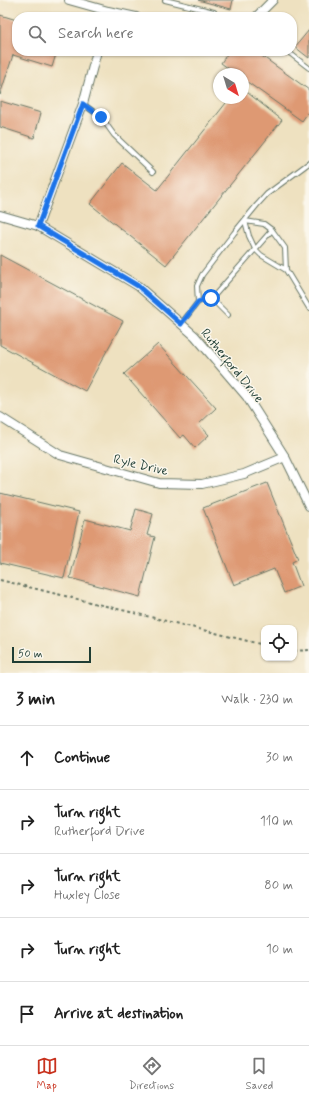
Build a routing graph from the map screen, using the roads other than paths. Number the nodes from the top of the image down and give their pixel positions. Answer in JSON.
{"nodes":[{"id":1,"x":69,"y":0,"type":"edge"},
{"id":2,"x":165,"y":0,"type":"edge"},
{"id":3,"x":273,"y":0,"type":"edge"},
{"id":4,"x":102,"y":12,"type":"edge"},
{"id":5,"x":214,"y":12,"type":"edge"},
{"id":6,"x":261,"y":12,"type":"edge"},
{"id":7,"x":96,"y":56,"type":"edge"},
{"id":8,"x":293,"y":56,"type":"edge"},
{"id":9,"x":309,"y":68,"type":"edge"},
{"id":10,"x":83,"y":104,"type":"junction"},
{"id":11,"x":309,"y":163,"type":"edge"},
{"id":12,"x":154,"y":172,"type":"dead end"},
{"id":13,"x":0,"y":215,"type":"edge"},
{"id":14,"x":245,"y":221,"type":"junction"},
{"id":15,"x":38,"y":226,"type":"junction"},
{"id":16,"x":272,"y":230,"type":"junction"},
{"id":17,"x":255,"y":249,"type":"junction"},
{"id":18,"x":286,"y":270,"type":"junction"},
{"id":19,"x":211,"y":298,"type":"junction"},
{"id":20,"x":198,"y":302,"type":"junction"},
{"id":21,"x":309,"y":308,"type":"edge"},
{"id":22,"x":228,"y":315,"type":"dead end"},
{"id":23,"x":181,"y":324,"type":"junction"},
{"id":24,"x":0,"y":417,"type":"edge"},
{"id":25,"x":285,"y":457,"type":"junction"},
{"id":26,"x":309,"y":506,"type":"edge"}],
"edges":[{"from":1,"to":4,"type":"street"},
{"from":2,"to":5,"type":"lane"},
{"from":3,"to":6,"type":"street"},
{"from":7,"to":10,"type":"street"},
{"from":8,"to":9,"type":"lane"},
{"from":10,"to":12,"type":"lane"},
{"from":10,"to":15,"type":"street"},
{"from":11,"to":14,"type":"lane"},
{"from":13,"to":15,"type":"street","name":"Rutherford Drive"},
{"from":14,"to":16,"type":"lane"},
{"from":14,"to":17,"type":"lane"},
{"from":14,"to":20,"type":"lane"},
{"from":15,"to":23,"type":"street","name":"Rutherford Drive"},
{"from":16,"to":17,"type":"lane"},
{"from":16,"to":18,"type":"lane"},
{"from":17,"to":18,"type":"lane"},
{"from":17,"to":19,"type":"lane"},
{"from":18,"to":21,"type":"lane"},
{"from":19,"to":20,"type":"lane"},
{"from":19,"to":22,"type":"lane"},
{"from":20,"to":23,"type":"lane"},
{"from":23,"to":25,"type":"street","name":"Rutherford Drive"},
{"from":24,"to":25,"type":"street","name":"Ryle Drive"},
{"from":25,"to":26,"type":"street","name":"Rutherford Drive"}]}
